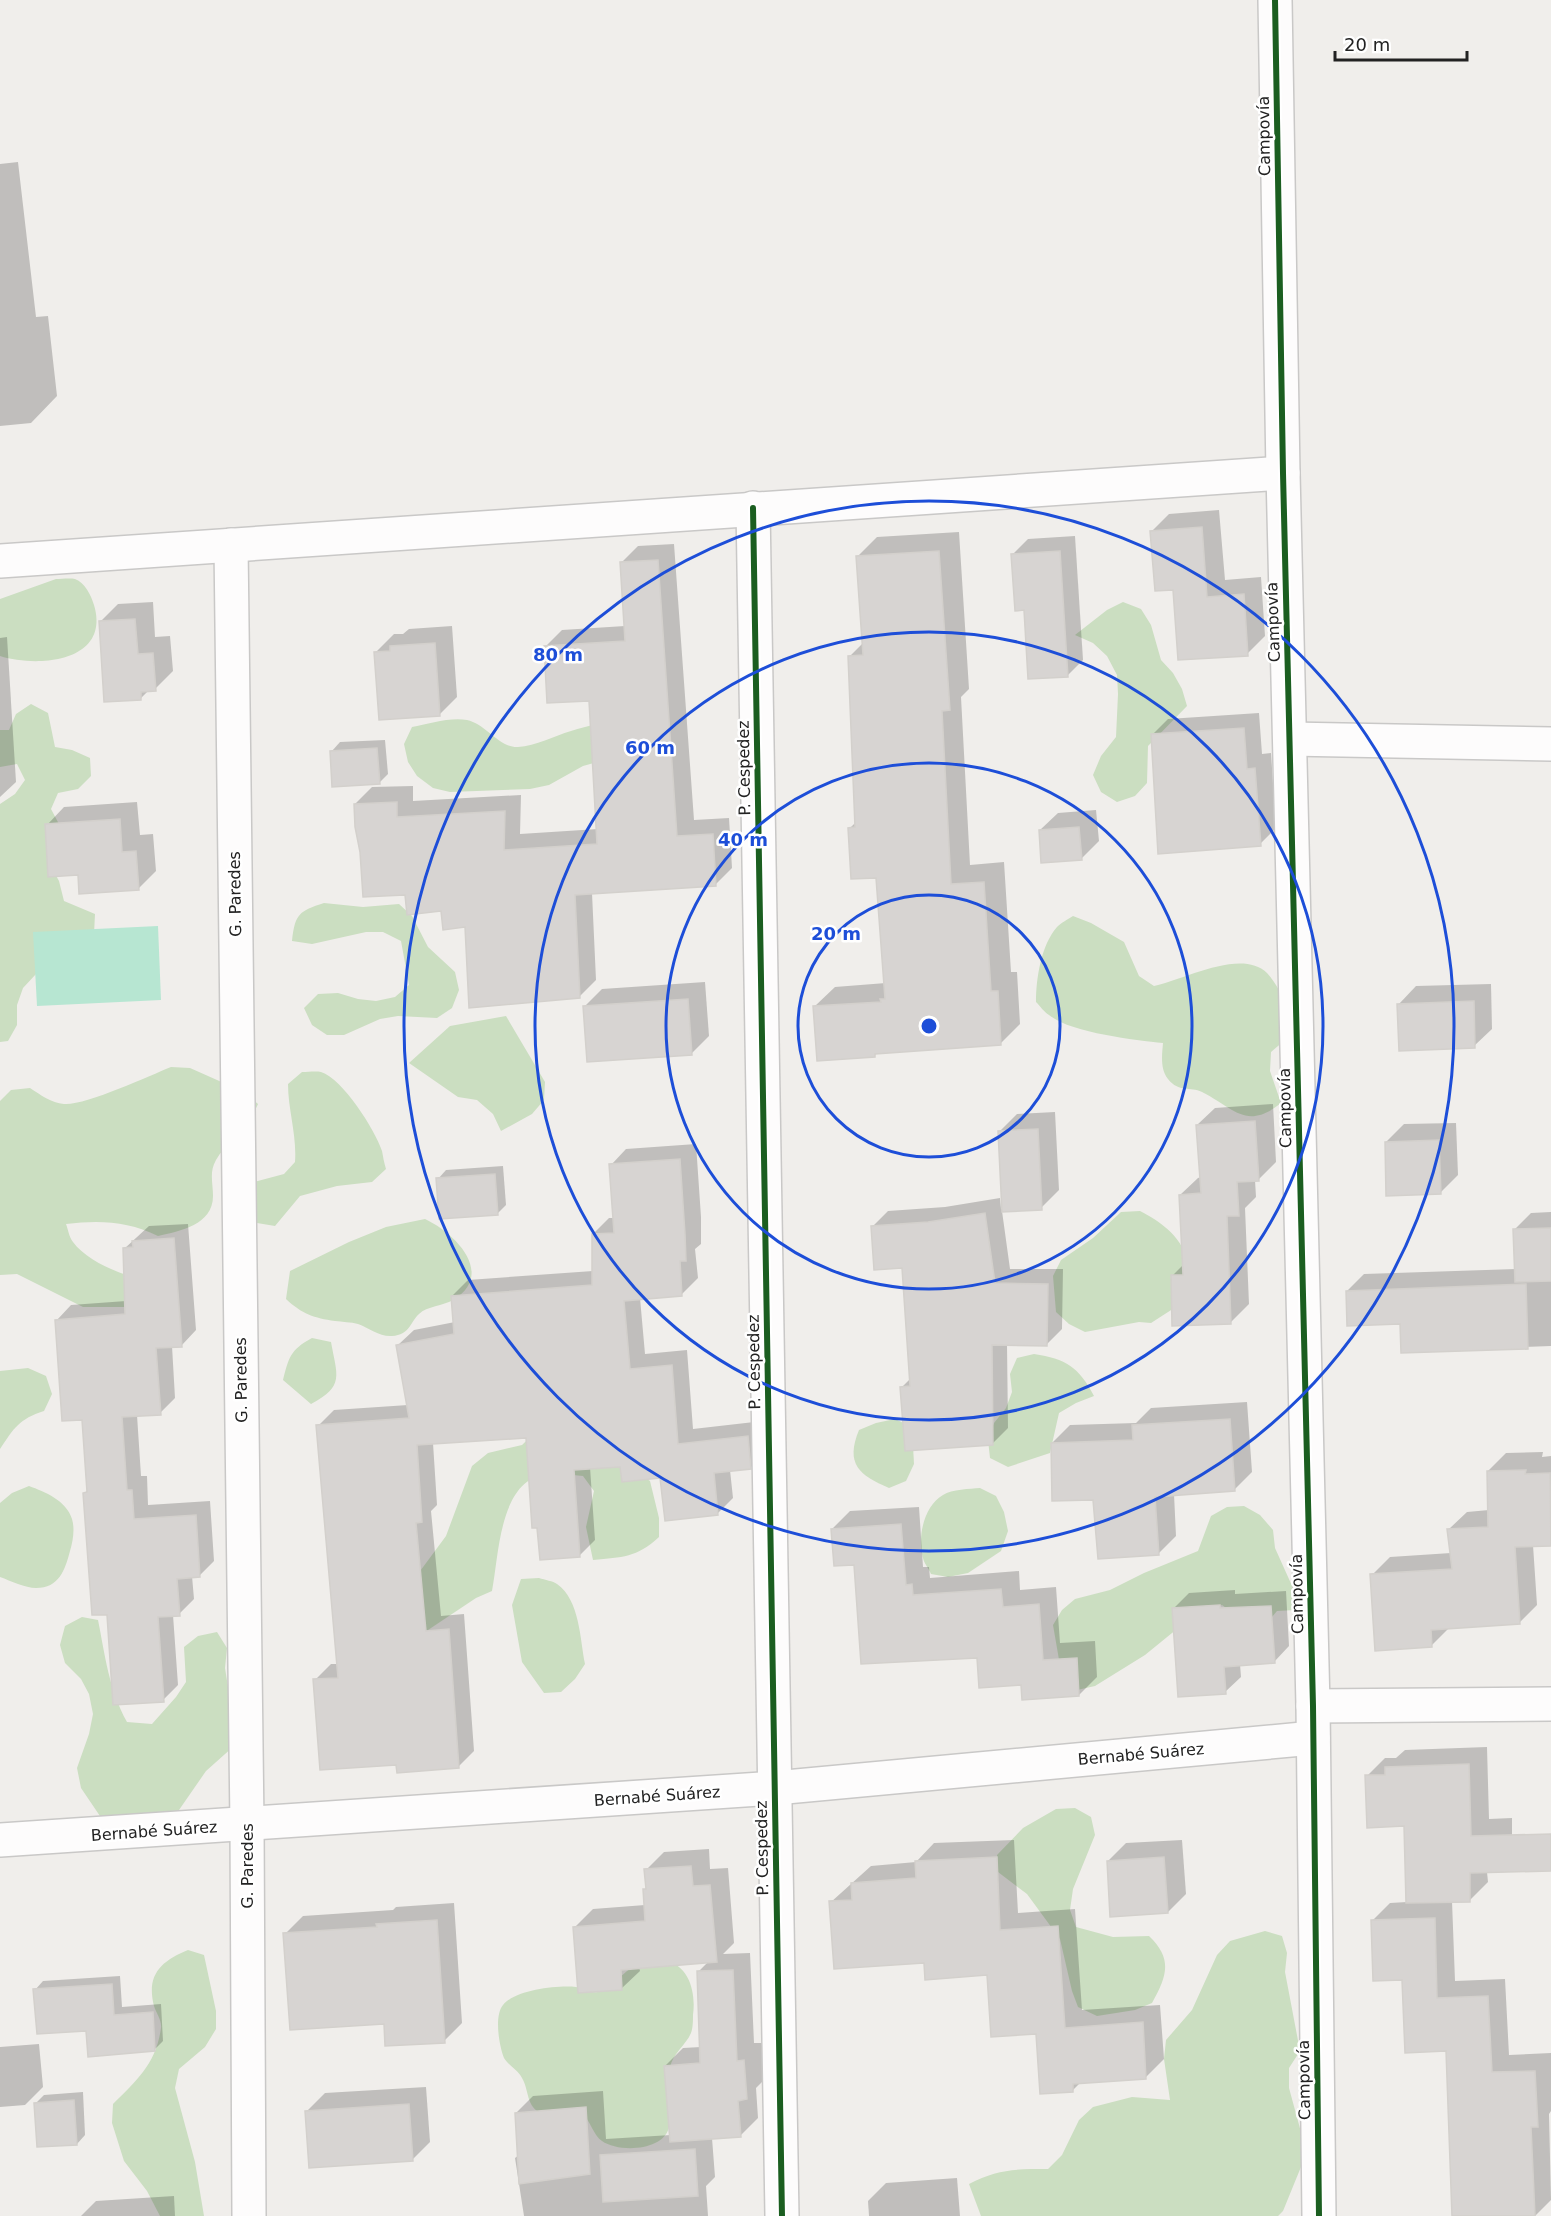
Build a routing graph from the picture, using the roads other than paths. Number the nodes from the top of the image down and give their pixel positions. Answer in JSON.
{"nodes":[{"id":1,"x":1275,"y":0,"type":"edge"},
{"id":2,"x":1283,"y":473,"type":"junction"},
{"id":3,"x":753,"y":508,"type":"junction"},
{"id":4,"x":231,"y":545,"type":"junction"},
{"id":5,"x":0,"y":561,"type":"edge"},
{"id":6,"x":1290,"y":739,"type":"junction"},
{"id":7,"x":1551,"y":744,"type":"edge"},
{"id":8,"x":1551,"y":1704,"type":"edge"},
{"id":9,"x":1313,"y":1722,"type":"junction"},
{"id":10,"x":774,"y":1788,"type":"junction"},
{"id":11,"x":247,"y":1825,"type":"junction"},
{"id":12,"x":0,"y":1840,"type":"edge"},
{"id":13,"x":249,"y":2216,"type":"edge"},
{"id":14,"x":782,"y":2216,"type":"edge"},
{"id":15,"x":1319,"y":2216,"type":"edge"}],
"edges":[{"from":1,"to":2,"type":"street","name":"Campovía"},
{"from":2,"to":3,"type":"street"},
{"from":2,"to":6,"type":"street","name":"Campovía"},
{"from":3,"to":4,"type":"street"},
{"from":3,"to":10,"type":"street","name":"P. Cespedez"},
{"from":4,"to":5,"type":"street"},
{"from":4,"to":11,"type":"street","name":"G. Paredes"},
{"from":6,"to":7,"type":"street"},
{"from":6,"to":9,"type":"street","name":"Campovía"},
{"from":8,"to":9,"type":"street","name":"Bernabé Suárez"},
{"from":9,"to":10,"type":"street","name":"Bernabé Suárez"},
{"from":9,"to":15,"type":"street","name":"Campovía"},
{"from":10,"to":11,"type":"street","name":"Bernabé Suárez"},
{"from":10,"to":14,"type":"street","name":"P. Cespedez"},
{"from":11,"to":12,"type":"street","name":"Bernabé Suárez"},
{"from":11,"to":13,"type":"street","name":"G. Paredes"}]}
